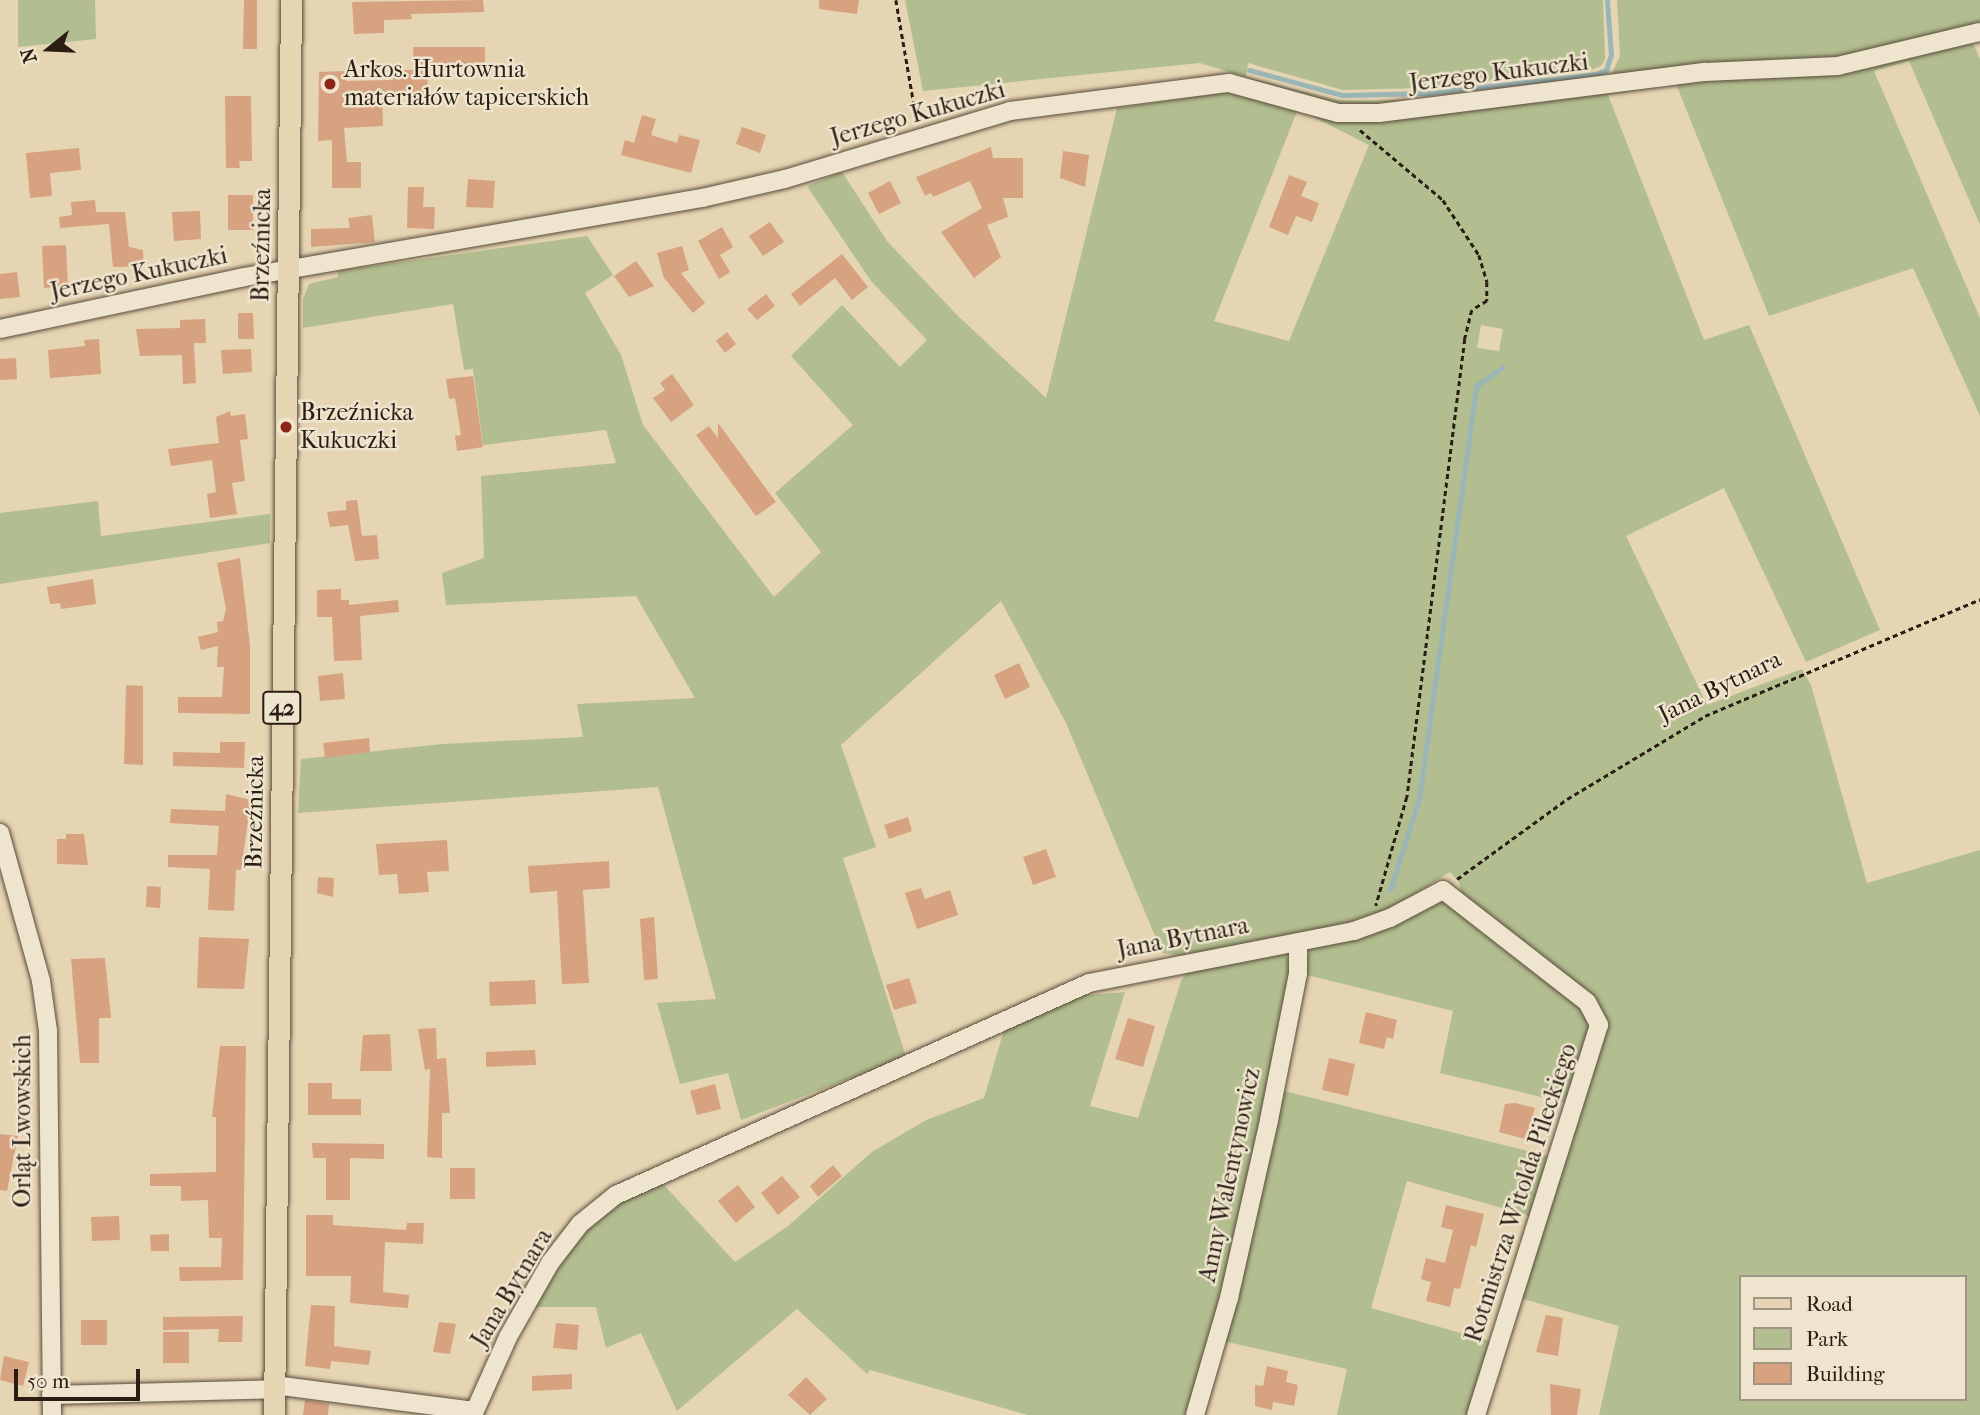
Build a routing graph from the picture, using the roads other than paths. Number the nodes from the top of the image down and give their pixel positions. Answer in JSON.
{"nodes":[{"id":1,"x":291,"y":0,"type":"edge"},
{"id":2,"x":1980,"y":32,"type":"edge"},
{"id":3,"x":288,"y":272,"type":"junction"},
{"id":4,"x":0,"y":328,"type":"edge"},
{"id":5,"x":0,"y":833,"type":"edge"},
{"id":6,"x":1443,"y":890,"type":"joint"},
{"id":7,"x":1298,"y":942,"type":"junction"},
{"id":8,"x":274,"y":1387,"type":"junction"},
{"id":9,"x":51,"y":1395,"type":"junction"},
{"id":10,"x":474,"y":1413,"type":"edge"},
{"id":11,"x":52,"y":1415,"type":"edge"},
{"id":12,"x":274,"y":1415,"type":"edge"},
{"id":13,"x":1195,"y":1415,"type":"edge"},
{"id":14,"x":1476,"y":1415,"type":"edge"}],
"edges":[{"from":1,"to":3,"type":"main road","name":"Brzeźnicka","number":"42"},
{"from":2,"to":3,"type":"street","name":"Jerzego Kukuczki"},
{"from":3,"to":4,"type":"street","name":"Jerzego Kukuczki"},
{"from":3,"to":8,"type":"main road","name":"Brzeźnicka","number":"42"},
{"from":5,"to":9,"type":"street","name":"Orląt Lwowskich"},
{"from":6,"to":7,"type":"street","name":"Jana Bytnara"},
{"from":6,"to":14,"type":"street","name":"Rotmistrza Witolda Pileckiego"},
{"from":7,"to":10,"type":"street","name":"Jana Bytnara"},
{"from":7,"to":13,"type":"street","name":"Anny Walentynowicz"},
{"from":8,"to":9,"type":"street","name":"Jana Bytnara"},
{"from":8,"to":10,"type":"street","name":"Jana Bytnara"},
{"from":8,"to":12,"type":"main road","name":"Brzeźnicka","number":"42"},
{"from":9,"to":11,"type":"street","name":"Orląt Lwowskich"}]}
